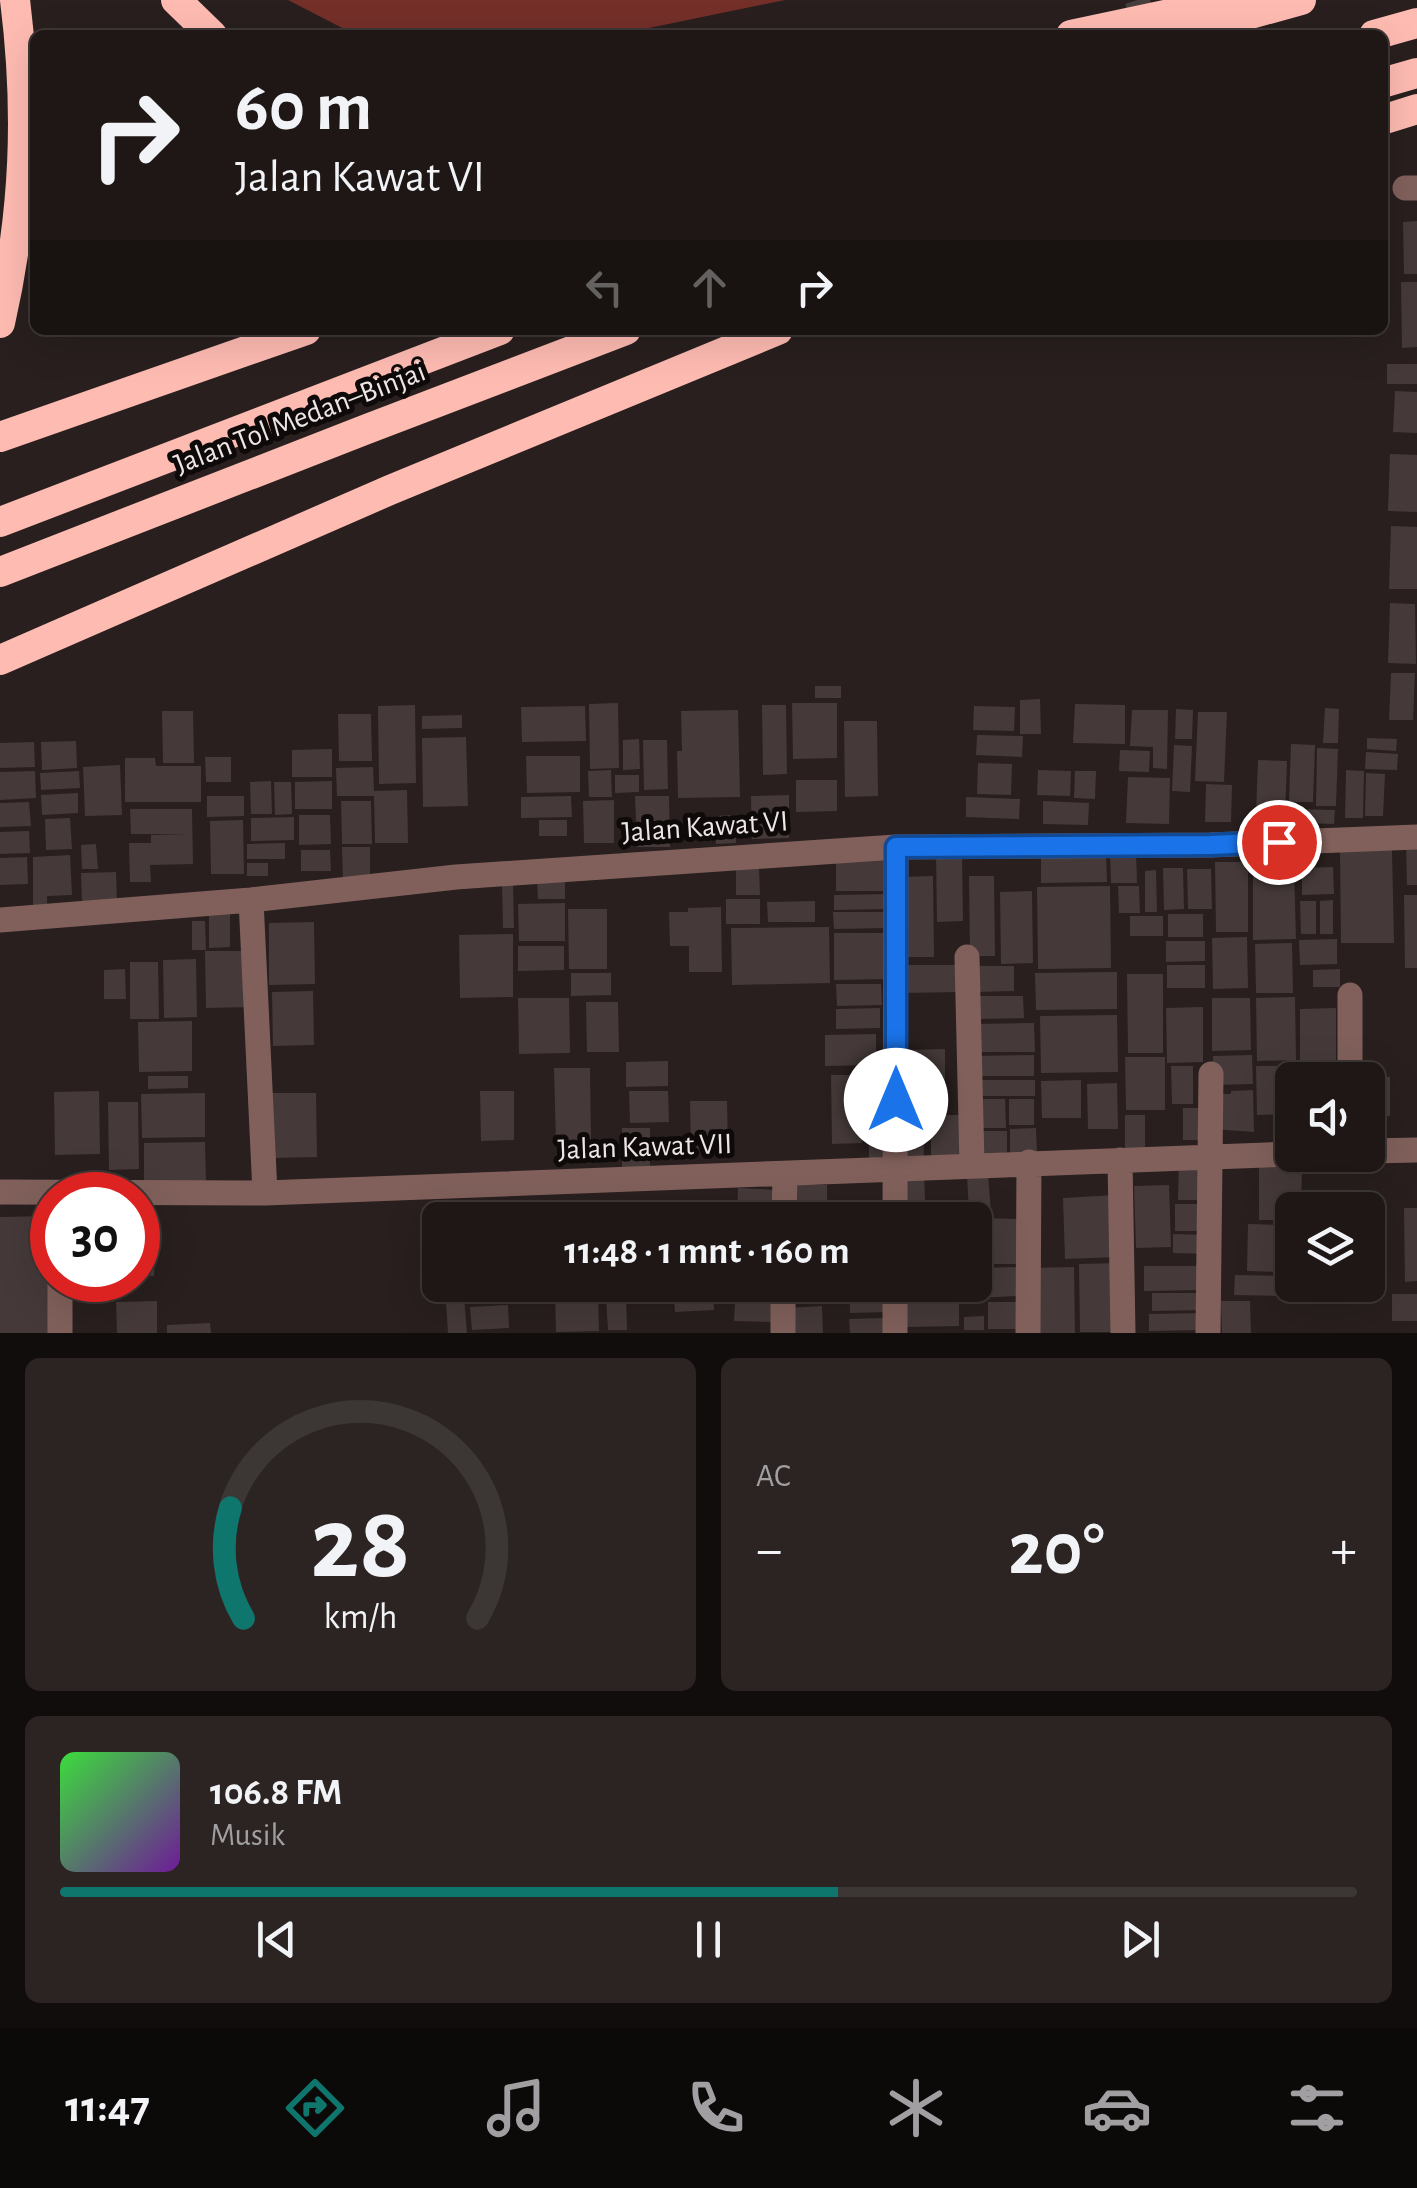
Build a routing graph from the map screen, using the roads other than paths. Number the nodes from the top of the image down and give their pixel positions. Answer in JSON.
{"nodes":[{"id":1,"x":15,"y":0,"type":"edge"},
{"id":2,"x":176,"y":0,"type":"edge"},
{"id":3,"x":1235,"y":0,"type":"edge"},
{"id":4,"x":1302,"y":0,"type":"edge"},
{"id":5,"x":1417,"y":23,"type":"edge"},
{"id":6,"x":207,"y":30,"type":"edge"},
{"id":7,"x":1094,"y":30,"type":"edge"},
{"id":8,"x":1193,"y":30,"type":"edge"},
{"id":9,"x":1388,"y":31,"type":"edge"},
{"id":10,"x":1417,"y":73,"type":"edge"},
{"id":11,"x":1388,"y":80,"type":"edge"},
{"id":12,"x":1417,"y":109,"type":"edge"},
{"id":13,"x":1388,"y":118,"type":"edge"},
{"id":14,"x":0,"y":323,"type":"edge"},
{"id":15,"x":292,"y":335,"type":"edge"},
{"id":16,"x":487,"y":335,"type":"edge"},
{"id":17,"x":613,"y":335,"type":"edge"},
{"id":18,"x":766,"y":335,"type":"edge"},
{"id":19,"x":0,"y":437,"type":"edge"},
{"id":20,"x":390,"y":490,"type":"junction"},
{"id":21,"x":5,"y":521,"type":"edge"},
{"id":22,"x":0,"y":572,"type":"edge"},
{"id":23,"x":0,"y":660,"type":"edge"},
{"id":24,"x":0,"y":675,"type":"edge"},
{"id":25,"x":1417,"y":824,"type":"edge"},
{"id":26,"x":1417,"y":837,"type":"edge"},
{"id":27,"x":896,"y":847,"type":"junction"},
{"id":28,"x":252,"y":900,"type":"junction"},
{"id":29,"x":0,"y":920,"type":"edge"},
{"id":30,"x":967,"y":957,"type":"dead end"},
{"id":31,"x":1350,"y":994,"type":"dead end"},
{"id":32,"x":1350,"y":1062,"type":"edge"},
{"id":33,"x":1210,"y":1074,"type":"dead end"},
{"id":34,"x":1417,"y":1150,"type":"edge"},
{"id":35,"x":1385,"y":1151,"type":"edge"},
{"id":36,"x":1275,"y":1155,"type":"edge"},
{"id":37,"x":1210,"y":1158,"type":"junction"},
{"id":38,"x":1120,"y":1160,"type":"junction"},
{"id":39,"x":1029,"y":1162,"type":"junction"},
{"id":40,"x":972,"y":1164,"type":"junction"},
{"id":41,"x":894,"y":1168,"type":"junction"},
{"id":42,"x":784,"y":1174,"type":"junction"},
{"id":43,"x":0,"y":1192,"type":"edge"},
{"id":44,"x":30,"y":1193,"type":"edge"},
{"id":45,"x":265,"y":1193,"type":"junction"},
{"id":46,"x":160,"y":1194,"type":"edge"},
{"id":47,"x":784,"y":1202,"type":"edge"},
{"id":48,"x":895,"y":1202,"type":"edge"},
{"id":49,"x":60,"y":1302,"type":"edge"},
{"id":50,"x":784,"y":1302,"type":"edge"},
{"id":51,"x":895,"y":1302,"type":"edge"},
{"id":52,"x":60,"y":1333,"type":"edge"},
{"id":53,"x":783,"y":1333,"type":"edge"},
{"id":54,"x":895,"y":1333,"type":"edge"},
{"id":55,"x":1028,"y":1333,"type":"edge"},
{"id":56,"x":1123,"y":1333,"type":"edge"},
{"id":57,"x":1208,"y":1333,"type":"edge"}],
"edges":[{"from":1,"to":14,"type":"highway"},
{"from":2,"to":6,"type":"highway"},
{"from":3,"to":7,"type":"highway"},
{"from":4,"to":8,"type":"highway"},
{"from":5,"to":9,"type":"highway"},
{"from":10,"to":11,"type":"highway"},
{"from":12,"to":13,"type":"highway"},
{"from":15,"to":19,"type":"highway"},
{"from":16,"to":21,"type":"highway","name":"Jalan Tol Medan–Binjai"},
{"from":17,"to":22,"type":"highway","name":"Jalan Tol Medan–Binjai"},
{"from":18,"to":20,"type":"highway"},
{"from":20,"to":23,"type":"highway"},
{"from":20,"to":24,"type":"highway"},
{"from":25,"to":26,"type":"street"},
{"from":26,"to":27,"type":"street","name":"Jalan Kawat VI"},
{"from":27,"to":28,"type":"street","name":"Jalan Kawat VI"},
{"from":27,"to":41,"type":"street"},
{"from":28,"to":29,"type":"street","name":"Jalan Kawat VI"},
{"from":28,"to":45,"type":"street"},
{"from":30,"to":40,"type":"street"},
{"from":31,"to":32,"type":"street"},
{"from":33,"to":37,"type":"street"},
{"from":34,"to":35,"type":"street"},
{"from":36,"to":37,"type":"street","name":"Jalan Kawat VII"},
{"from":37,"to":38,"type":"street","name":"Jalan Kawat VII"},
{"from":37,"to":57,"type":"street"},
{"from":38,"to":39,"type":"street","name":"Jalan Kawat VII"},
{"from":38,"to":56,"type":"street"},
{"from":39,"to":40,"type":"street","name":"Jalan Kawat VII"},
{"from":39,"to":55,"type":"street"},
{"from":40,"to":41,"type":"street","name":"Jalan Kawat VII"},
{"from":41,"to":42,"type":"street","name":"Jalan Kawat VII"},
{"from":41,"to":48,"type":"street"},
{"from":42,"to":45,"type":"street","name":"Jalan Kawat VII"},
{"from":42,"to":47,"type":"street"},
{"from":43,"to":44,"type":"street","name":"Jalan Kawat VII"},
{"from":45,"to":46,"type":"street","name":"Jalan Kawat VII"},
{"from":49,"to":52,"type":"street"},
{"from":50,"to":53,"type":"street"},
{"from":51,"to":54,"type":"street"}]}
